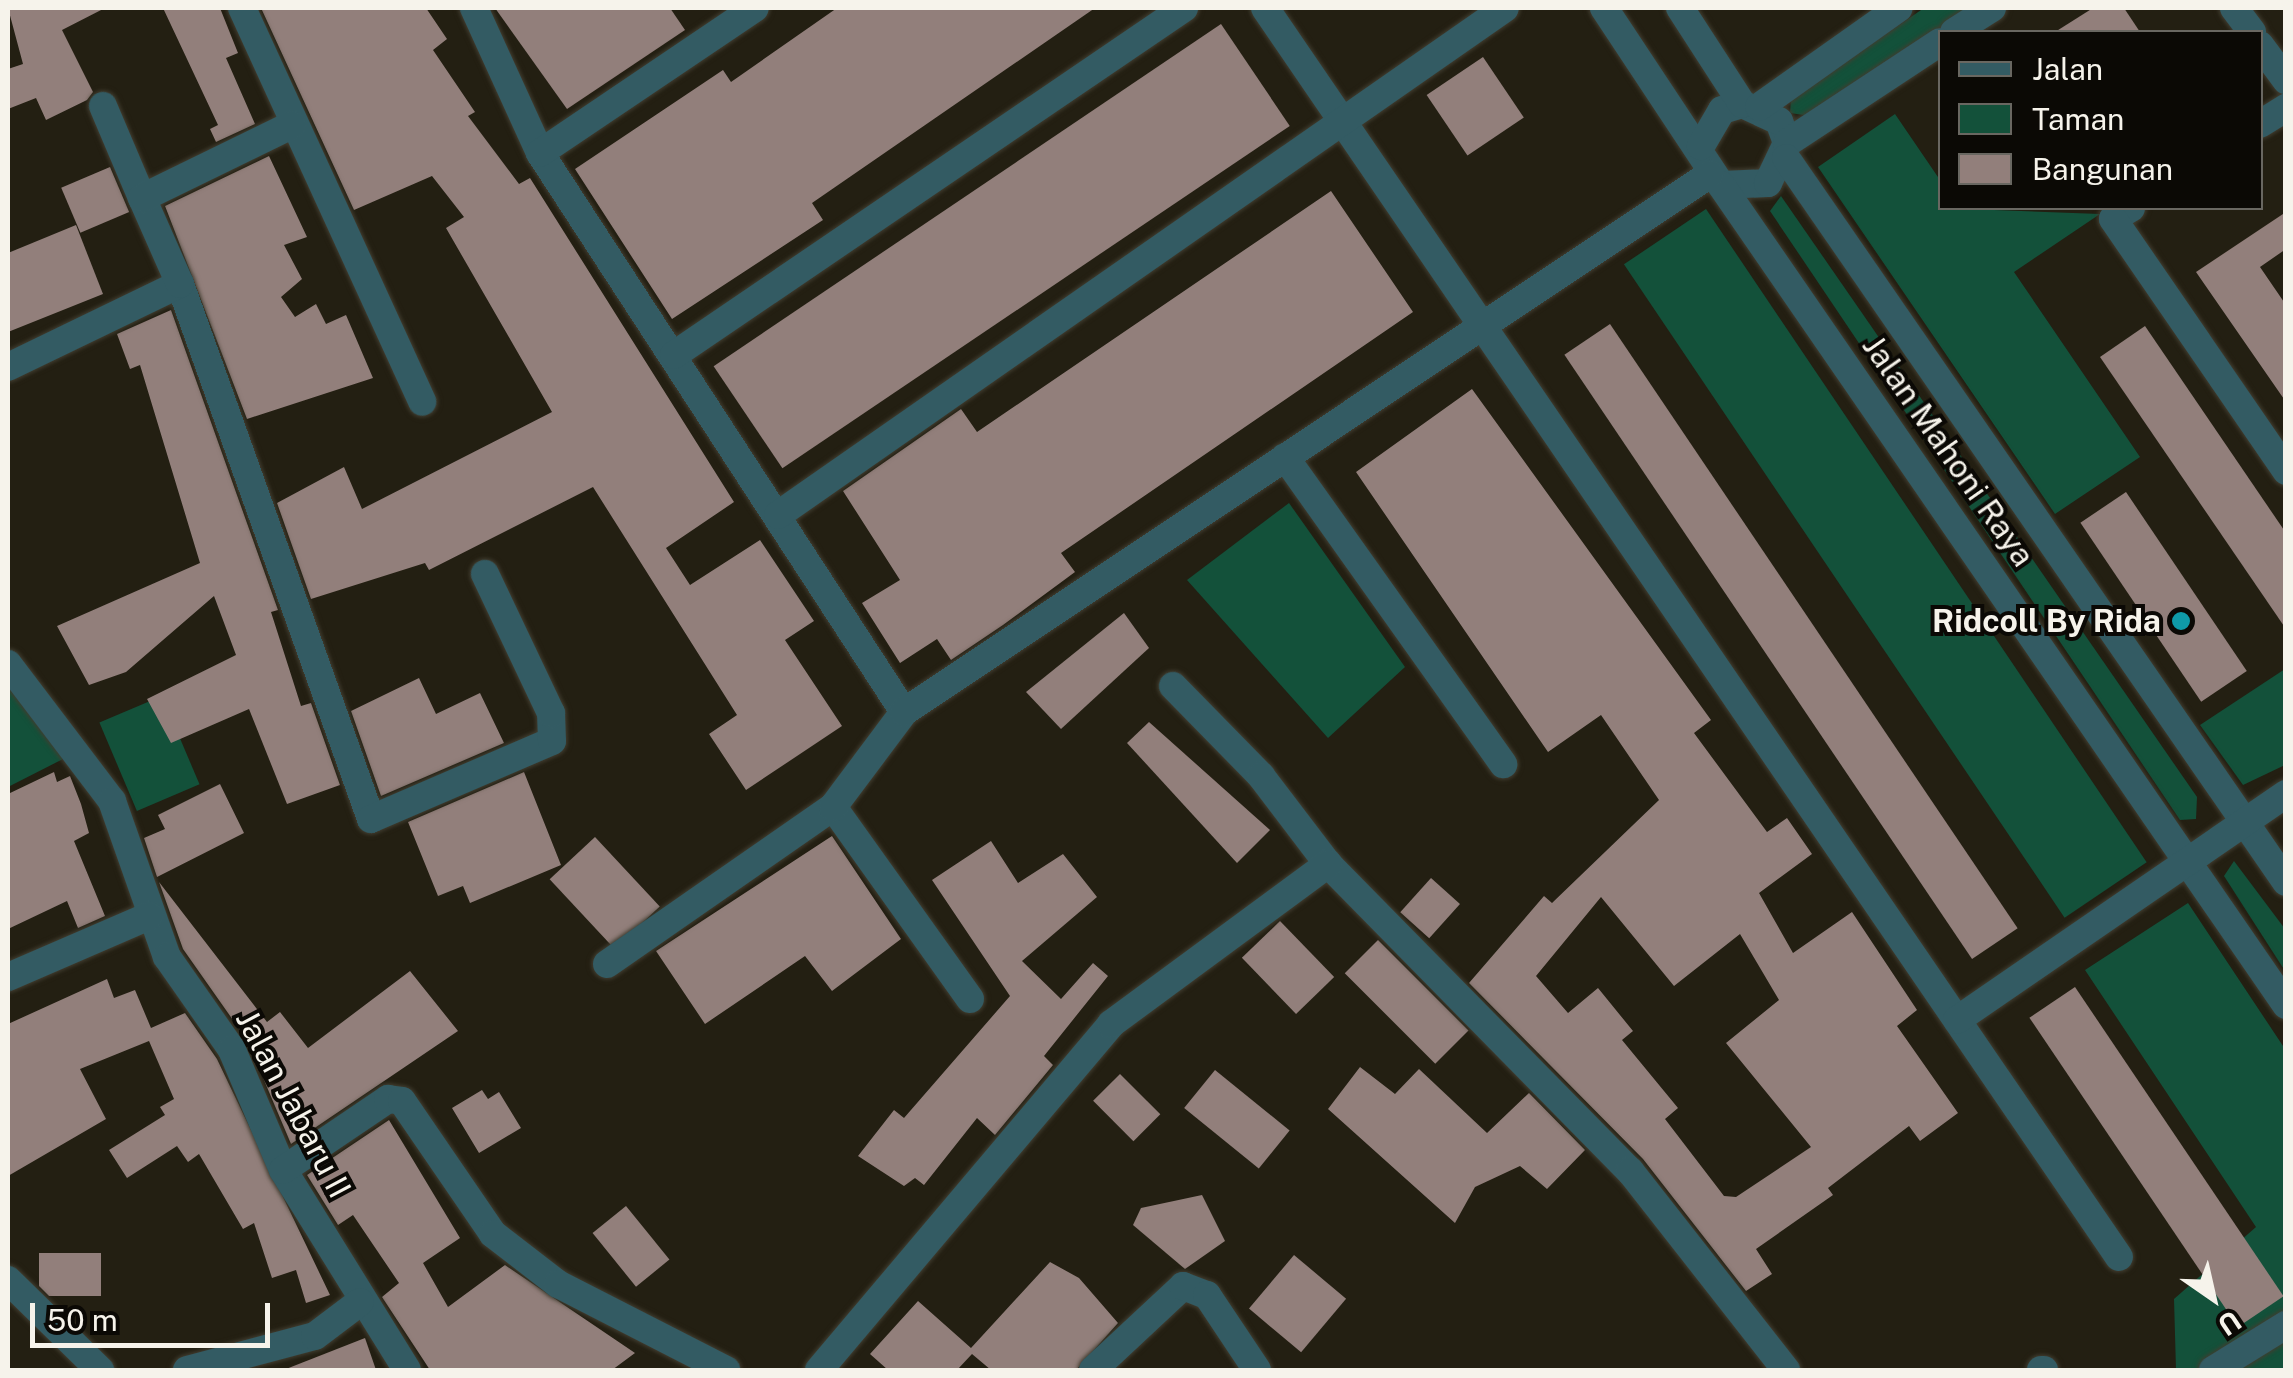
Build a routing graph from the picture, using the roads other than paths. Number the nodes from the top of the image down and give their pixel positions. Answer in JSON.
{"nodes":[{"id":1,"x":242,"y":8,"type":"edge"},
{"id":2,"x":474,"y":8,"type":"edge"},
{"id":3,"x":755,"y":8,"type":"edge"},
{"id":4,"x":1184,"y":8,"type":"edge"},
{"id":5,"x":1265,"y":8,"type":"edge"},
{"id":6,"x":1505,"y":8,"type":"edge"},
{"id":7,"x":1604,"y":8,"type":"edge"},
{"id":8,"x":1680,"y":8,"type":"edge"},
{"id":9,"x":1899,"y":8,"type":"edge"},
{"id":10,"x":1992,"y":8,"type":"edge"},
{"id":11,"x":2234,"y":8,"type":"edge"},
{"id":12,"x":1957,"y":30,"type":"edge"},
{"id":13,"x":2250,"y":30,"type":"edge"},
{"id":14,"x":1938,"y":43,"type":"edge"},
{"id":15,"x":2263,"y":49,"type":"edge"},
{"id":16,"x":2286,"y":80,"type":"edge"},
{"id":17,"x":103,"y":106,"type":"dead end"},
{"id":18,"x":1751,"y":106,"type":"junction"},
{"id":19,"x":2286,"y":108,"type":"edge"},
{"id":20,"x":2263,"y":122,"type":"edge"},
{"id":21,"x":1346,"y":124,"type":"junction"},
{"id":22,"x":292,"y":125,"type":"junction"},
{"id":23,"x":1701,"y":146,"type":"junction"},
{"id":24,"x":1787,"y":151,"type":"junction"},
{"id":25,"x":540,"y":154,"type":"junction"},
{"id":26,"x":1716,"y":180,"type":"junction"},
{"id":27,"x":142,"y":198,"type":"junction"},
{"id":28,"x":2128,"y":210,"type":"edge"},
{"id":29,"x":180,"y":284,"type":"junction"},
{"id":30,"x":1482,"y":324,"type":"junction"},
{"id":31,"x":674,"y":355,"type":"junction"},
{"id":32,"x":8,"y":367,"type":"edge"},
{"id":33,"x":422,"y":402,"type":"dead end"},
{"id":34,"x":1285,"y":457,"type":"junction"},
{"id":35,"x":2286,"y":471,"type":"edge"},
{"id":36,"x":778,"y":515,"type":"junction"},
{"id":37,"x":485,"y":574,"type":"dead end"},
{"id":38,"x":8,"y":664,"type":"edge"},
{"id":39,"x":1174,"y":686,"type":"dead end"},
{"id":40,"x":904,"y":712,"type":"junction"},
{"id":41,"x":1502,"y":764,"type":"dead end"},
{"id":42,"x":2286,"y":794,"type":"edge"},
{"id":43,"x":833,"y":806,"type":"junction"},
{"id":44,"x":2245,"y":822,"type":"junction"},
{"id":45,"x":2188,"y":860,"type":"junction"},
{"id":46,"x":1328,"y":864,"type":"junction"},
{"id":47,"x":2286,"y":882,"type":"edge"},
{"id":48,"x":149,"y":916,"type":"junction"},
{"id":49,"x":607,"y":964,"type":"dead end"},
{"id":50,"x":8,"y":977,"type":"edge"},
{"id":51,"x":970,"y":999,"type":"dead end"},
{"id":52,"x":2286,"y":1005,"type":"edge"},
{"id":53,"x":1958,"y":1020,"type":"junction"},
{"id":54,"x":283,"y":1170,"type":"junction"},
{"id":55,"x":2119,"y":1257,"type":"dead end"},
{"id":56,"x":9,"y":1285,"type":"edge"},
{"id":57,"x":360,"y":1302,"type":"junction"},
{"id":58,"x":2286,"y":1325,"type":"edge"},
{"id":59,"x":100,"y":1370,"type":"edge"},
{"id":60,"x":187,"y":1370,"type":"edge"},
{"id":61,"x":407,"y":1370,"type":"edge"},
{"id":62,"x":726,"y":1370,"type":"edge"},
{"id":63,"x":819,"y":1370,"type":"edge"},
{"id":64,"x":1093,"y":1370,"type":"edge"},
{"id":65,"x":1257,"y":1370,"type":"edge"},
{"id":66,"x":1786,"y":1370,"type":"edge"},
{"id":67,"x":2213,"y":1370,"type":"edge"}],
"edges":[{"from":1,"to":22,"type":"street"},
{"from":2,"to":25,"type":"street"},
{"from":3,"to":25,"type":"street"},
{"from":4,"to":31,"type":"street"},
{"from":5,"to":21,"type":"street"},
{"from":6,"to":21,"type":"street"},
{"from":7,"to":23,"type":"street"},
{"from":8,"to":18,"type":"street"},
{"from":9,"to":18,"type":"street"},
{"from":10,"to":12,"type":"street"},
{"from":11,"to":13,"type":"street"},
{"from":14,"to":24,"type":"street"},
{"from":15,"to":16,"type":"street"},
{"from":17,"to":27,"type":"street"},
{"from":18,"to":23,"type":"street"},
{"from":18,"to":24,"type":"street"},
{"from":19,"to":20,"type":"street"},
{"from":21,"to":30,"type":"street"},
{"from":21,"to":36,"type":"street"},
{"from":22,"to":27,"type":"street"},
{"from":22,"to":33,"type":"street"},
{"from":23,"to":26,"type":"street"},
{"from":24,"to":26,"type":"street"},
{"from":24,"to":44,"type":"street","name":"Jalan Mahoni Raya"},
{"from":25,"to":31,"type":"street"},
{"from":26,"to":30,"type":"street"},
{"from":26,"to":45,"type":"street","name":"Jalan Mahoni Raya"},
{"from":27,"to":29,"type":"street"},
{"from":28,"to":35,"type":"street"},
{"from":29,"to":32,"type":"street"},
{"from":29,"to":37,"type":"street"},
{"from":30,"to":34,"type":"street"},
{"from":30,"to":53,"type":"street"},
{"from":31,"to":36,"type":"street"},
{"from":34,"to":40,"type":"street"},
{"from":34,"to":41,"type":"street"},
{"from":36,"to":40,"type":"street"},
{"from":38,"to":48,"type":"street","name":"Jalan Jabaru II"},
{"from":39,"to":46,"type":"street"},
{"from":40,"to":43,"type":"street"},
{"from":42,"to":44,"type":"street"},
{"from":43,"to":49,"type":"street"},
{"from":43,"to":51,"type":"street"},
{"from":44,"to":45,"type":"street"},
{"from":44,"to":47,"type":"street","name":"Jalan Mahoni Raya"},
{"from":45,"to":52,"type":"street","name":"Jalan Mahoni Raya"},
{"from":45,"to":53,"type":"street"},
{"from":46,"to":63,"type":"street"},
{"from":46,"to":66,"type":"street"},
{"from":48,"to":50,"type":"street"},
{"from":48,"to":54,"type":"street","name":"Jalan Jabaru II"},
{"from":53,"to":55,"type":"street"},
{"from":54,"to":57,"type":"street","name":"Jalan Jabaru II"},
{"from":54,"to":62,"type":"street"},
{"from":56,"to":59,"type":"street"},
{"from":57,"to":60,"type":"street"},
{"from":57,"to":61,"type":"street","name":"Jalan Jabaru II"},
{"from":58,"to":67,"type":"street"},
{"from":64,"to":65,"type":"street"}]}
